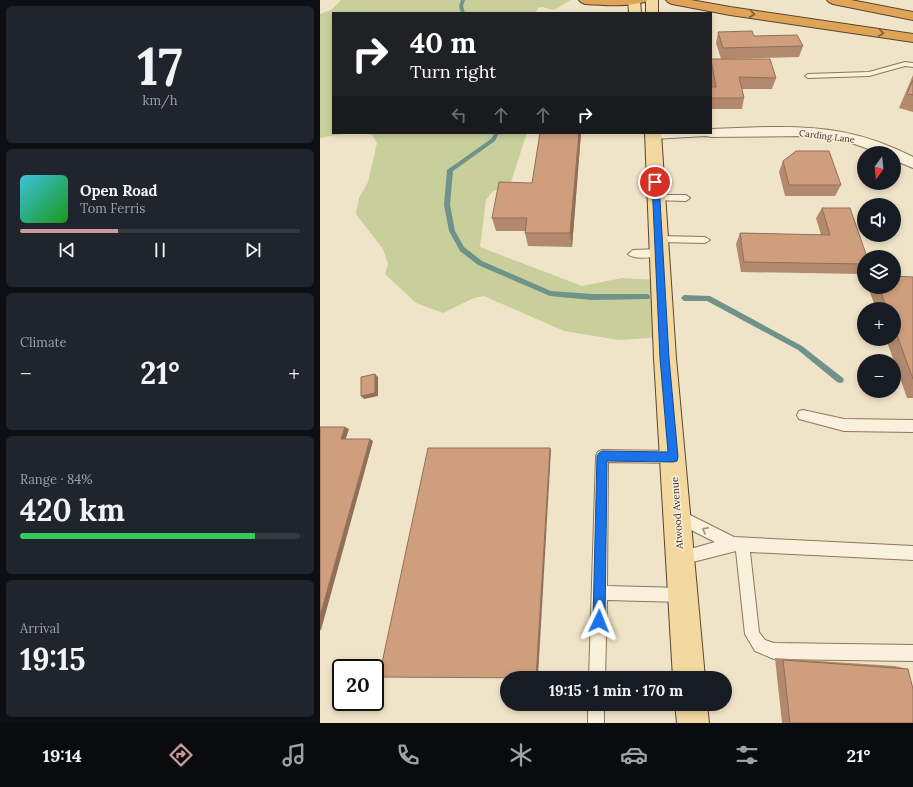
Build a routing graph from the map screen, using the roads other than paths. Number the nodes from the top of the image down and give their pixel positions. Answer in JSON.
{"nodes":[{"id":1,"x":574,"y":0,"type":"edge"},
{"id":2,"x":586,"y":0,"type":"edge"},
{"id":3,"x":652,"y":0,"type":"edge"},
{"id":4,"x":833,"y":0,"type":"edge"},
{"id":5,"x":636,"y":4,"type":"edge"},
{"id":6,"x":671,"y":5,"type":"edge"},
{"id":7,"x":605,"y":12,"type":"edge"},
{"id":8,"x":652,"y":12,"type":"edge"},
{"id":9,"x":913,"y":16,"type":"edge"},
{"id":10,"x":913,"y":38,"type":"edge"},
{"id":11,"x":913,"y":65,"type":"edge"},
{"id":12,"x":808,"y":76,"type":"dead end"},
{"id":13,"x":712,"y":133,"type":"edge"},
{"id":14,"x":653,"y":134,"type":"edge"},
{"id":15,"x":913,"y":163,"type":"edge"},
{"id":16,"x":656,"y":198,"type":"junction"},
{"id":17,"x":686,"y":198,"type":"dead end"},
{"id":18,"x":706,"y":240,"type":"dead end"},
{"id":19,"x":659,"y":246,"type":"junction"},
{"id":20,"x":633,"y":254,"type":"dead end"},
{"id":21,"x":802,"y":415,"type":"dead end"},
{"id":22,"x":913,"y":426,"type":"edge"},
{"id":23,"x":673,"y":457,"type":"junction"},
{"id":24,"x":678,"y":516,"type":"junction"},
{"id":25,"x":737,"y":544,"type":"junction"},
{"id":26,"x":913,"y":553,"type":"edge"},
{"id":27,"x":681,"y":558,"type":"junction"},
{"id":28,"x":600,"y":593,"type":"junction"},
{"id":29,"x":682,"y":595,"type":"junction"},
{"id":30,"x":913,"y":653,"type":"edge"},
{"id":31,"x":597,"y":671,"type":"edge"},
{"id":32,"x":688,"y":671,"type":"edge"},
{"id":33,"x":596,"y":711,"type":"edge"},
{"id":34,"x":692,"y":711,"type":"edge"},
{"id":35,"x":596,"y":723,"type":"edge"},
{"id":36,"x":693,"y":723,"type":"edge"}],
"edges":[{"from":1,"to":7,"type":"highway"},
{"from":2,"to":5,"type":"highway"},
{"from":3,"to":8,"type":"main road"},
{"from":4,"to":9,"type":"highway"},
{"from":6,"to":10,"type":"highway","one_way":true},
{"from":11,"to":12,"type":"lane"},
{"from":13,"to":15,"type":"street","name":"Carding Lane"},
{"from":14,"to":16,"type":"main road","name":"Atwood Avenue"},
{"from":16,"to":17,"type":"lane"},
{"from":16,"to":19,"type":"main road","name":"Atwood Avenue"},
{"from":18,"to":19,"type":"lane"},
{"from":19,"to":20,"type":"lane"},
{"from":19,"to":23,"type":"main road","name":"Atwood Avenue"},
{"from":21,"to":22,"type":"lane"},
{"from":23,"to":24,"type":"main road","name":"Atwood Avenue"},
{"from":23,"to":28,"type":"lane"},
{"from":25,"to":24,"type":"lane","one_way":true},
{"from":24,"to":27,"type":"main road","name":"Atwood Avenue"},
{"from":25,"to":26,"type":"lane"},
{"from":25,"to":27,"type":"lane"},
{"from":25,"to":30,"type":"lane"},
{"from":27,"to":29,"type":"main road","name":"Atwood Avenue"},
{"from":28,"to":29,"type":"lane"},
{"from":28,"to":31,"type":"lane"},
{"from":29,"to":32,"type":"main road","name":"Atwood Avenue"},
{"from":33,"to":35,"type":"lane"},
{"from":34,"to":36,"type":"main road"}]}
